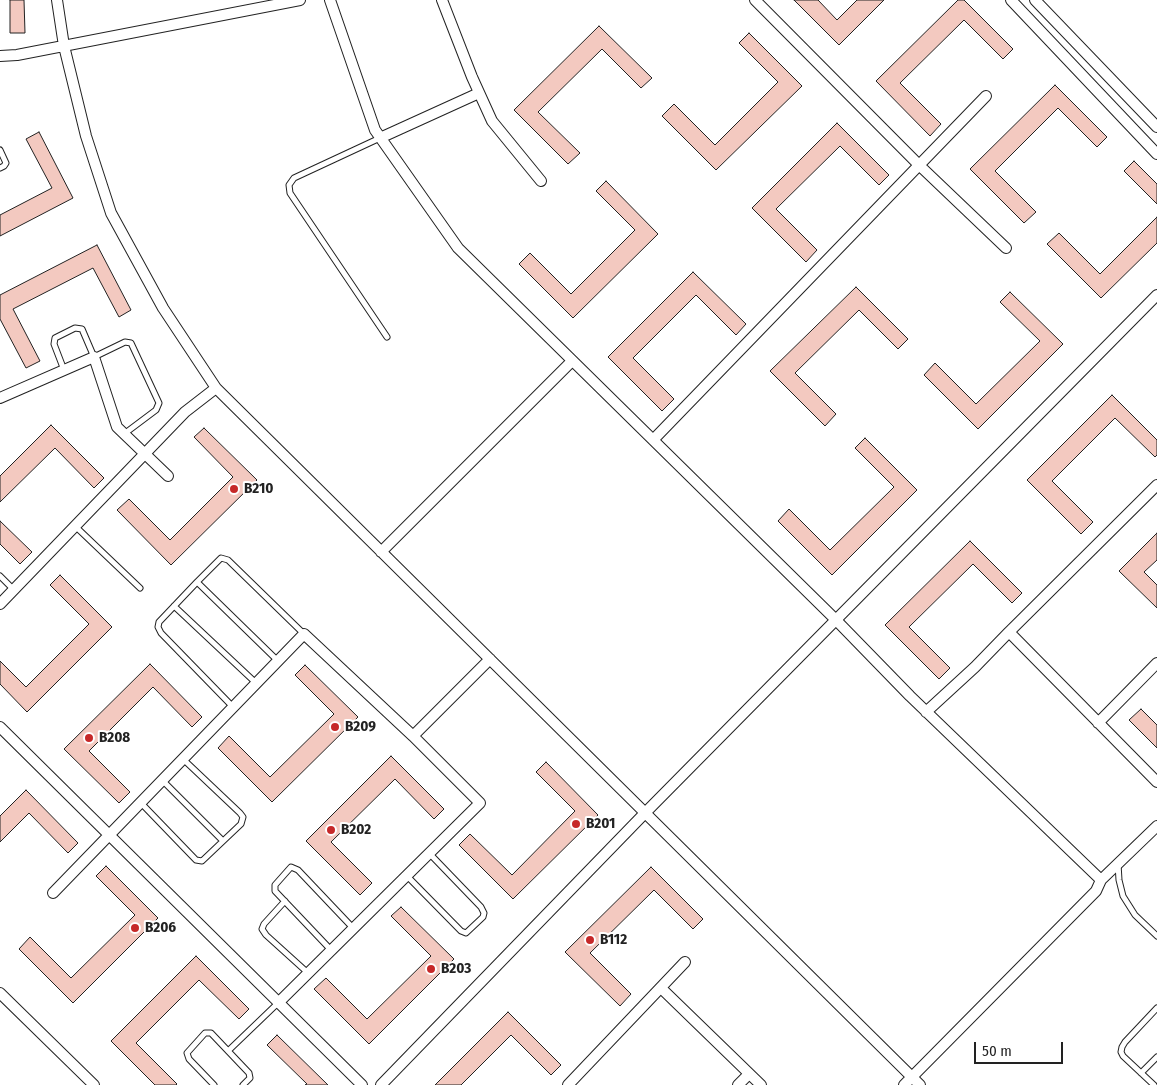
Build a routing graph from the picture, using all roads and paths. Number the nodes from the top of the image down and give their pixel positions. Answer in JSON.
{"nodes":[{"id":1,"x":57,"y":0,"type":"edge"},
{"id":2,"x":300,"y":0,"type":"edge"},
{"id":3,"x":330,"y":0,"type":"edge"},
{"id":4,"x":442,"y":0,"type":"edge"},
{"id":5,"x":755,"y":0,"type":"edge"},
{"id":6,"x":1011,"y":0,"type":"edge"},
{"id":7,"x":1036,"y":0,"type":"edge"},
{"id":8,"x":64,"y":46,"type":"junction"},
{"id":9,"x":0,"y":56,"type":"edge"},
{"id":10,"x":479,"y":93,"type":"junction"},
{"id":11,"x":986,"y":96,"type":"dead end"},
{"id":12,"x":1157,"y":127,"type":"edge"},
{"id":13,"x":380,"y":138,"type":"junction"},
{"id":14,"x":0,"y":150,"type":"edge"},
{"id":15,"x":1157,"y":154,"type":"edge"},
{"id":16,"x":919,"y":165,"type":"junction"},
{"id":17,"x":0,"y":168,"type":"edge"},
{"id":18,"x":541,"y":181,"type":"dead end"},
{"id":19,"x":1006,"y":248,"type":"dead end"},
{"id":20,"x":1157,"y":295,"type":"edge"},
{"id":21,"x":387,"y":338,"type":"dead end"},
{"id":22,"x":94,"y":357,"type":"junction"},
{"id":23,"x":572,"y":361,"type":"junction"},
{"id":24,"x":64,"y":370,"type":"junction"},
{"id":25,"x":216,"y":388,"type":"junction"},
{"id":26,"x":1,"y":396,"type":"edge"},
{"id":27,"x":124,"y":434,"type":"junction"},
{"id":28,"x":653,"y":440,"type":"junction"},
{"id":29,"x":145,"y":454,"type":"junction"},
{"id":30,"x":168,"y":476,"type":"dead end"},
{"id":31,"x":1157,"y":485,"type":"edge"},
{"id":32,"x":76,"y":526,"type":"junction"},
{"id":33,"x":381,"y":552,"type":"junction"},
{"id":34,"x":0,"y":576,"type":"edge"},
{"id":35,"x":197,"y":582,"type":"junction"},
{"id":36,"x":140,"y":588,"type":"dead end"},
{"id":37,"x":14,"y":590,"type":"junction"},
{"id":38,"x":0,"y":604,"type":"edge"},
{"id":39,"x":174,"y":606,"type":"junction"},
{"id":40,"x":836,"y":620,"type":"junction"},
{"id":41,"x":1009,"y":632,"type":"junction"},
{"id":42,"x":304,"y":634,"type":"junction"},
{"id":43,"x":490,"y":659,"type":"junction"},
{"id":44,"x":278,"y":661,"type":"junction"},
{"id":45,"x":1157,"y":664,"type":"edge"},
{"id":46,"x":256,"y":683,"type":"junction"},
{"id":47,"x":233,"y":707,"type":"junction"},
{"id":48,"x":926,"y":712,"type":"junction"},
{"id":49,"x":1098,"y":723,"type":"junction"},
{"id":50,"x":0,"y":727,"type":"edge"},
{"id":51,"x":413,"y":736,"type":"junction"},
{"id":52,"x":183,"y":759,"type":"junction"},
{"id":53,"x":162,"y":780,"type":"junction"},
{"id":54,"x":1157,"y":782,"type":"edge"},
{"id":55,"x":140,"y":803,"type":"junction"},
{"id":56,"x":646,"y":813,"type":"junction"},
{"id":57,"x":1157,"y":826,"type":"edge"},
{"id":58,"x":109,"y":835,"type":"junction"},
{"id":59,"x":223,"y":841,"type":"junction"},
{"id":60,"x":429,"y":853,"type":"junction"},
{"id":61,"x":1118,"y":863,"type":"junction"},
{"id":62,"x":407,"y":875,"type":"junction"},
{"id":63,"x":1101,"y":880,"type":"junction"},
{"id":64,"x":53,"y":893,"type":"dead end"},
{"id":65,"x":285,"y":901,"type":"junction"},
{"id":66,"x":353,"y":928,"type":"junction"},
{"id":67,"x":1157,"y":936,"type":"edge"},
{"id":68,"x":331,"y":950,"type":"junction"},
{"id":69,"x":685,"y":962,"type":"dead end"},
{"id":70,"x":308,"y":973,"type":"junction"},
{"id":71,"x":661,"y":988,"type":"junction"},
{"id":72,"x":0,"y":993,"type":"edge"},
{"id":73,"x":278,"y":1003,"type":"junction"},
{"id":74,"x":1157,"y":1008,"type":"edge"},
{"id":75,"x":228,"y":1051,"type":"junction"},
{"id":76,"x":1157,"y":1056,"type":"edge"},
{"id":77,"x":1142,"y":1073,"type":"junction"},
{"id":78,"x":749,"y":1074,"type":"junction"},
{"id":79,"x":912,"y":1077,"type":"junction"},
{"id":80,"x":94,"y":1085,"type":"edge"},
{"id":81,"x":214,"y":1085,"type":"edge"},
{"id":82,"x":243,"y":1085,"type":"edge"},
{"id":83,"x":362,"y":1085,"type":"edge"},
{"id":84,"x":381,"y":1085,"type":"edge"},
{"id":85,"x":568,"y":1085,"type":"edge"},
{"id":86,"x":738,"y":1085,"type":"edge"},
{"id":87,"x":761,"y":1085,"type":"edge"},
{"id":88,"x":904,"y":1085,"type":"edge"},
{"id":89,"x":920,"y":1085,"type":"edge"},
{"id":90,"x":1154,"y":1085,"type":"edge"}],
"edges":[{"from":1,"to":8,"type":"street"},
{"from":2,"to":8,"type":"street"},
{"from":3,"to":13,"type":"street"},
{"from":4,"to":10,"type":"street"},
{"from":5,"to":16,"type":"street"},
{"from":6,"to":15,"type":"street"},
{"from":7,"to":12,"type":"street"},
{"from":8,"to":9,"type":"street"},
{"from":8,"to":25,"type":"street"},
{"from":10,"to":13,"type":"street"},
{"from":10,"to":18,"type":"street"},
{"from":11,"to":16,"type":"street"},
{"from":13,"to":21,"type":"lane"},
{"from":13,"to":23,"type":"street"},
{"from":14,"to":17,"type":"lane"},
{"from":16,"to":19,"type":"street"},
{"from":16,"to":28,"type":"street"},
{"from":20,"to":40,"type":"street"},
{"from":22,"to":24,"type":"street"},
{"from":22,"to":24,"type":"lane"},
{"from":22,"to":27,"type":"street"},
{"from":22,"to":27,"type":"lane"},
{"from":23,"to":28,"type":"street"},
{"from":23,"to":33,"type":"street"},
{"from":24,"to":26,"type":"street"},
{"from":25,"to":29,"type":"street"},
{"from":25,"to":33,"type":"street"},
{"from":27,"to":29,"type":"street"},
{"from":28,"to":40,"type":"street"},
{"from":29,"to":30,"type":"street"},
{"from":29,"to":32,"type":"street"},
{"from":31,"to":41,"type":"street"},
{"from":32,"to":36,"type":"lane"},
{"from":32,"to":37,"type":"street"},
{"from":33,"to":43,"type":"street"},
{"from":34,"to":37,"type":"lane"},
{"from":35,"to":39,"type":"lane"},
{"from":35,"to":42,"type":"lane"},
{"from":35,"to":44,"type":"lane"},
{"from":37,"to":38,"type":"street"},
{"from":39,"to":46,"type":"lane"},
{"from":39,"to":47,"type":"lane"},
{"from":40,"to":48,"type":"street"},
{"from":40,"to":56,"type":"street"},
{"from":41,"to":48,"type":"street"},
{"from":41,"to":49,"type":"street"},
{"from":42,"to":44,"type":"street"},
{"from":42,"to":51,"type":"street"},
{"from":43,"to":51,"type":"street"},
{"from":43,"to":56,"type":"street"},
{"from":44,"to":46,"type":"street"},
{"from":45,"to":49,"type":"street"},
{"from":46,"to":47,"type":"street"},
{"from":47,"to":52,"type":"street"},
{"from":48,"to":63,"type":"street"},
{"from":49,"to":54,"type":"street"},
{"from":50,"to":58,"type":"street"},
{"from":51,"to":60,"type":"street"},
{"from":52,"to":53,"type":"street"},
{"from":52,"to":59,"type":"lane"},
{"from":53,"to":55,"type":"street"},
{"from":53,"to":59,"type":"lane"},
{"from":55,"to":58,"type":"street"},
{"from":55,"to":59,"type":"lane"},
{"from":56,"to":79,"type":"street"},
{"from":56,"to":84,"type":"street"},
{"from":57,"to":61,"type":"street"},
{"from":58,"to":64,"type":"street"},
{"from":58,"to":73,"type":"street"},
{"from":60,"to":62,"type":"street"},
{"from":60,"to":62,"type":"lane"},
{"from":61,"to":63,"type":"street"},
{"from":61,"to":67,"type":"lane"},
{"from":62,"to":66,"type":"street"},
{"from":63,"to":79,"type":"street"},
{"from":65,"to":66,"type":"lane"},
{"from":65,"to":68,"type":"lane"},
{"from":65,"to":70,"type":"lane"},
{"from":66,"to":68,"type":"street"},
{"from":68,"to":70,"type":"street"},
{"from":69,"to":71,"type":"street"},
{"from":70,"to":73,"type":"street"},
{"from":71,"to":78,"type":"street"},
{"from":71,"to":85,"type":"street"},
{"from":72,"to":80,"type":"street"},
{"from":73,"to":75,"type":"lane"},
{"from":73,"to":83,"type":"street"},
{"from":74,"to":77,"type":"lane"},
{"from":75,"to":81,"type":"lane"},
{"from":75,"to":82,"type":"lane"},
{"from":76,"to":77,"type":"lane"},
{"from":77,"to":90,"type":"lane"},
{"from":78,"to":86,"type":"street"},
{"from":78,"to":87,"type":"street"},
{"from":79,"to":88,"type":"street"},
{"from":79,"to":89,"type":"street"}]}
